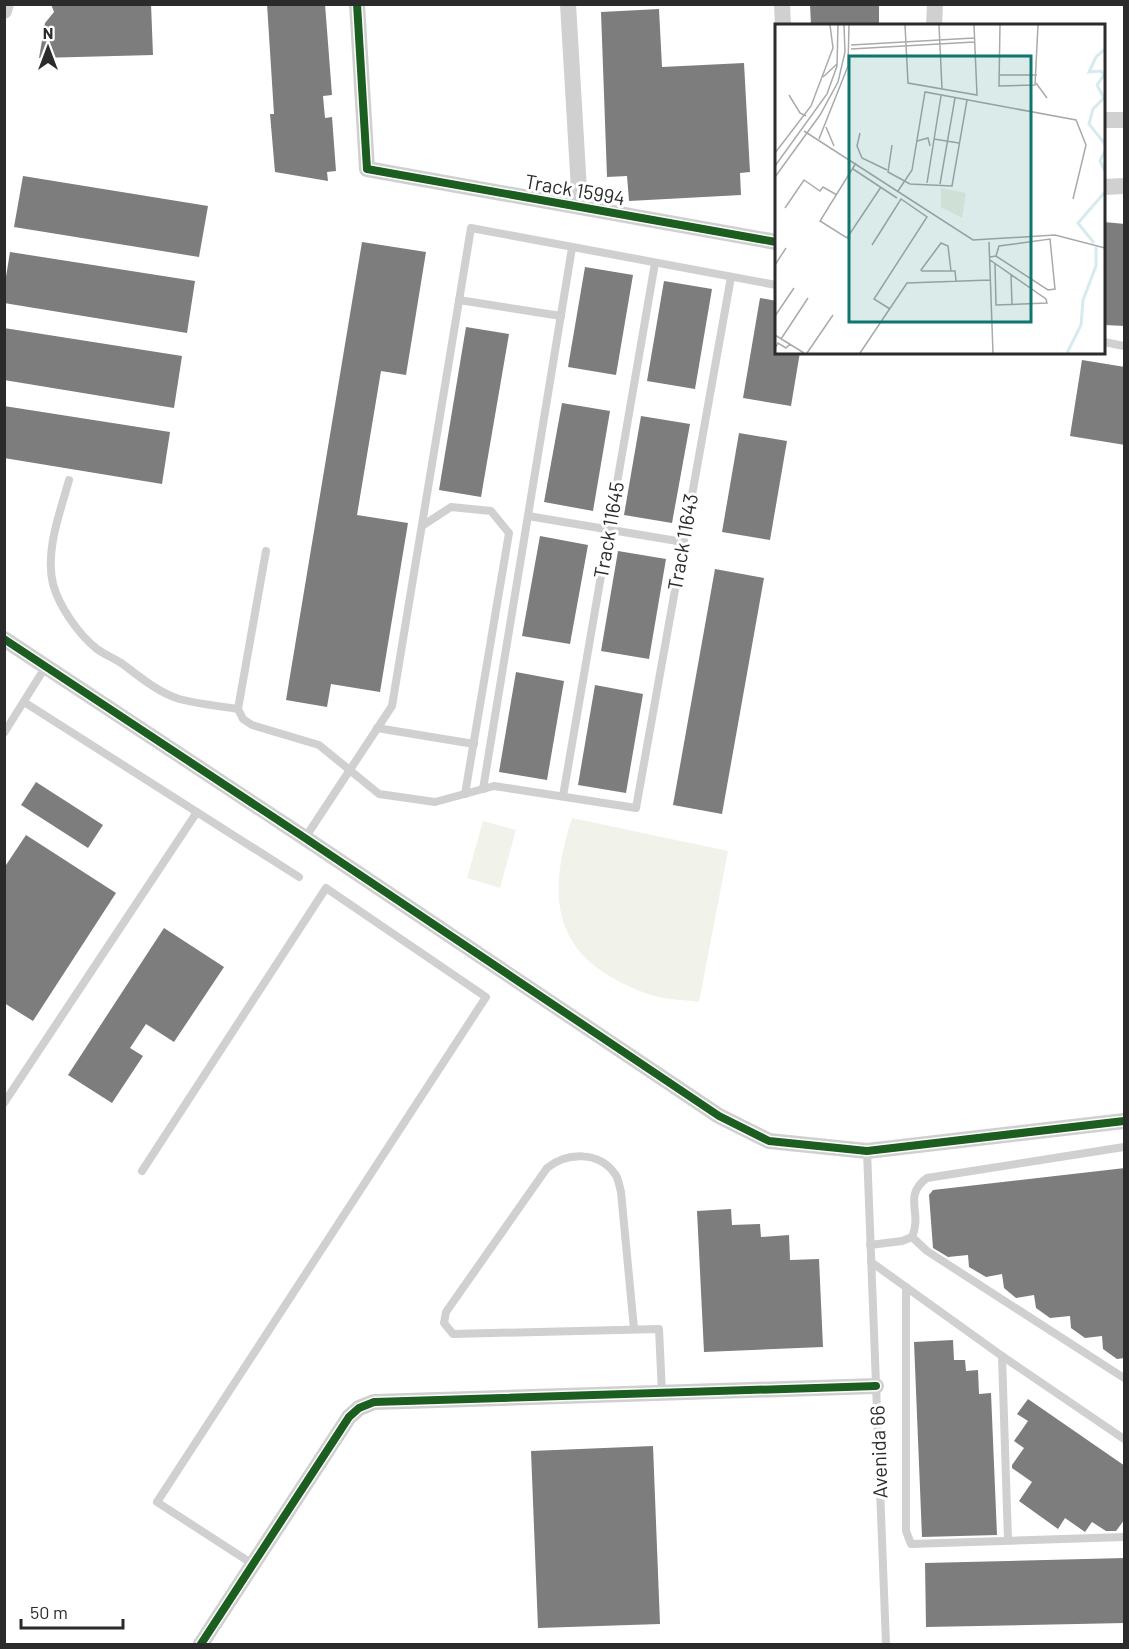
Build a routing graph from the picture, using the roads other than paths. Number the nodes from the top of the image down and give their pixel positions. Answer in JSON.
{"nodes":[{"id":1,"x":6,"y":4,"type":"edge"},
{"id":2,"x":357,"y":4,"type":"edge"},
{"id":3,"x":568,"y":4,"type":"edge"},
{"id":4,"x":782,"y":4,"type":"edge"},
{"id":5,"x":935,"y":4,"type":"edge"},
{"id":6,"x":4,"y":11,"type":"edge"},
{"id":7,"x":783,"y":24,"type":"edge"},
{"id":8,"x":934,"y":24,"type":"edge"},
{"id":9,"x":1105,"y":120,"type":"edge"},
{"id":10,"x":1125,"y":120,"type":"edge"},
{"id":11,"x":1125,"y":186,"type":"edge"},
{"id":12,"x":1105,"y":187,"type":"edge"},
{"id":13,"x":580,"y":207,"type":"junction"},
{"id":14,"x":775,"y":242,"type":"edge"},
{"id":15,"x":572,"y":248,"type":"junction"},
{"id":16,"x":655,"y":263,"type":"junction"},
{"id":17,"x":731,"y":277,"type":"junction"},
{"id":18,"x":775,"y":285,"type":"edge"},
{"id":19,"x":459,"y":300,"type":"junction"},
{"id":20,"x":561,"y":316,"type":"junction"},
{"id":21,"x":1105,"y":342,"type":"edge"},
{"id":22,"x":1125,"y":346,"type":"edge"},
{"id":23,"x":69,"y":480,"type":"dead end"},
{"id":24,"x":528,"y":516,"type":"junction"},
{"id":25,"x":422,"y":526,"type":"junction"},
{"id":26,"x":609,"y":530,"type":"junction"},
{"id":27,"x":683,"y":542,"type":"junction"},
{"id":28,"x":266,"y":551,"type":"dead end"},
{"id":29,"x":4,"y":639,"type":"edge"},
{"id":30,"x":46,"y":666,"type":"junction"},
{"id":31,"x":24,"y":702,"type":"junction"},
{"id":32,"x":238,"y":709,"type":"junction"},
{"id":33,"x":377,"y":728,"type":"junction"},
{"id":34,"x":4,"y":734,"type":"edge"},
{"id":35,"x":474,"y":744,"type":"junction"},
{"id":36,"x":349,"y":769,"type":"junction"},
{"id":37,"x":483,"y":789,"type":"junction"},
{"id":38,"x":465,"y":794,"type":"junction"},
{"id":39,"x":563,"y":796,"type":"junction"},
{"id":40,"x":197,"y":812,"type":"junction"},
{"id":41,"x":305,"y":838,"type":"junction"},
{"id":42,"x":299,"y":877,"type":"dead end"},
{"id":43,"x":4,"y":1103,"type":"edge"},
{"id":44,"x":1125,"y":1121,"type":"edge"},
{"id":45,"x":1125,"y":1147,"type":"edge"},
{"id":46,"x":867,"y":1151,"type":"junction"},
{"id":47,"x":142,"y":1171,"type":"dead end"},
{"id":48,"x":912,"y":1237,"type":"junction"},
{"id":49,"x":870,"y":1245,"type":"junction"},
{"id":50,"x":871,"y":1262,"type":"junction"},
{"id":51,"x":906,"y":1287,"type":"junction"},
{"id":52,"x":634,"y":1329,"type":"junction"},
{"id":53,"x":1002,"y":1356,"type":"junction"},
{"id":54,"x":1125,"y":1378,"type":"edge"},
{"id":55,"x":876,"y":1386,"type":"junction"},
{"id":56,"x":662,"y":1393,"type":"junction"},
{"id":57,"x":1125,"y":1439,"type":"edge"},
{"id":58,"x":1125,"y":1537,"type":"edge"},
{"id":59,"x":1008,"y":1540,"type":"junction"},
{"id":60,"x":254,"y":1565,"type":"junction"},
{"id":61,"x":201,"y":1644,"type":"edge"},
{"id":62,"x":886,"y":1644,"type":"edge"}],
"edges":[{"from":1,"to":6,"type":"street"},
{"from":2,"to":13,"type":"street","name":"Track 15994"},
{"from":3,"to":13,"type":"street"},
{"from":4,"to":7,"type":"street"},
{"from":5,"to":8,"type":"street"},
{"from":9,"to":10,"type":"street"},
{"from":11,"to":12,"type":"street"},
{"from":13,"to":14,"type":"street","name":"Track 15994"},
{"from":15,"to":16,"type":"lane"},
{"from":15,"to":19,"type":"lane"},
{"from":15,"to":20,"type":"lane"},
{"from":16,"to":17,"type":"lane"},
{"from":16,"to":26,"type":"lane","name":"Track 11645"},
{"from":17,"to":18,"type":"lane"},
{"from":17,"to":27,"type":"lane","name":"Track 11643"},
{"from":19,"to":20,"type":"lane"},
{"from":19,"to":25,"type":"lane"},
{"from":20,"to":24,"type":"lane"},
{"from":21,"to":22,"type":"lane"},
{"from":23,"to":32,"type":"lane"},
{"from":24,"to":26,"type":"lane"},
{"from":24,"to":37,"type":"lane"},
{"from":25,"to":33,"type":"lane"},
{"from":25,"to":35,"type":"lane"},
{"from":26,"to":27,"type":"lane"},
{"from":26,"to":39,"type":"lane","name":"Track 11645"},
{"from":27,"to":39,"type":"lane","name":"Track 11643"},
{"from":28,"to":32,"type":"lane"},
{"from":29,"to":30,"type":"street"},
{"from":30,"to":31,"type":"lane"},
{"from":30,"to":41,"type":"street"},
{"from":31,"to":34,"type":"lane"},
{"from":31,"to":40,"type":"lane"},
{"from":32,"to":36,"type":"lane"},
{"from":33,"to":35,"type":"lane"},
{"from":33,"to":36,"type":"lane"},
{"from":35,"to":38,"type":"lane"},
{"from":36,"to":38,"type":"lane"},
{"from":36,"to":41,"type":"lane"},
{"from":37,"to":38,"type":"lane"},
{"from":37,"to":39,"type":"lane"},
{"from":40,"to":42,"type":"lane"},
{"from":40,"to":43,"type":"lane"},
{"from":41,"to":46,"type":"street"},
{"from":44,"to":46,"type":"street"},
{"from":45,"to":48,"type":"lane"},
{"from":46,"to":49,"type":"lane","name":"Avenida 66"},
{"from":47,"to":60,"type":"lane"},
{"from":48,"to":49,"type":"lane"},
{"from":48,"to":54,"type":"lane"},
{"from":49,"to":50,"type":"lane","name":"Avenida 66"},
{"from":50,"to":51,"type":"lane"},
{"from":50,"to":55,"type":"lane","name":"Avenida 66"},
{"from":51,"to":53,"type":"lane"},
{"from":51,"to":59,"type":"lane"},
{"from":52,"to":52,"type":"lane"},
{"from":52,"to":56,"type":"lane"},
{"from":53,"to":57,"type":"lane"},
{"from":53,"to":59,"type":"lane"},
{"from":55,"to":56,"type":"street"},
{"from":55,"to":62,"type":"lane","name":"Avenida 66"},
{"from":56,"to":60,"type":"street"},
{"from":58,"to":59,"type":"lane"},
{"from":60,"to":61,"type":"street"}]}
